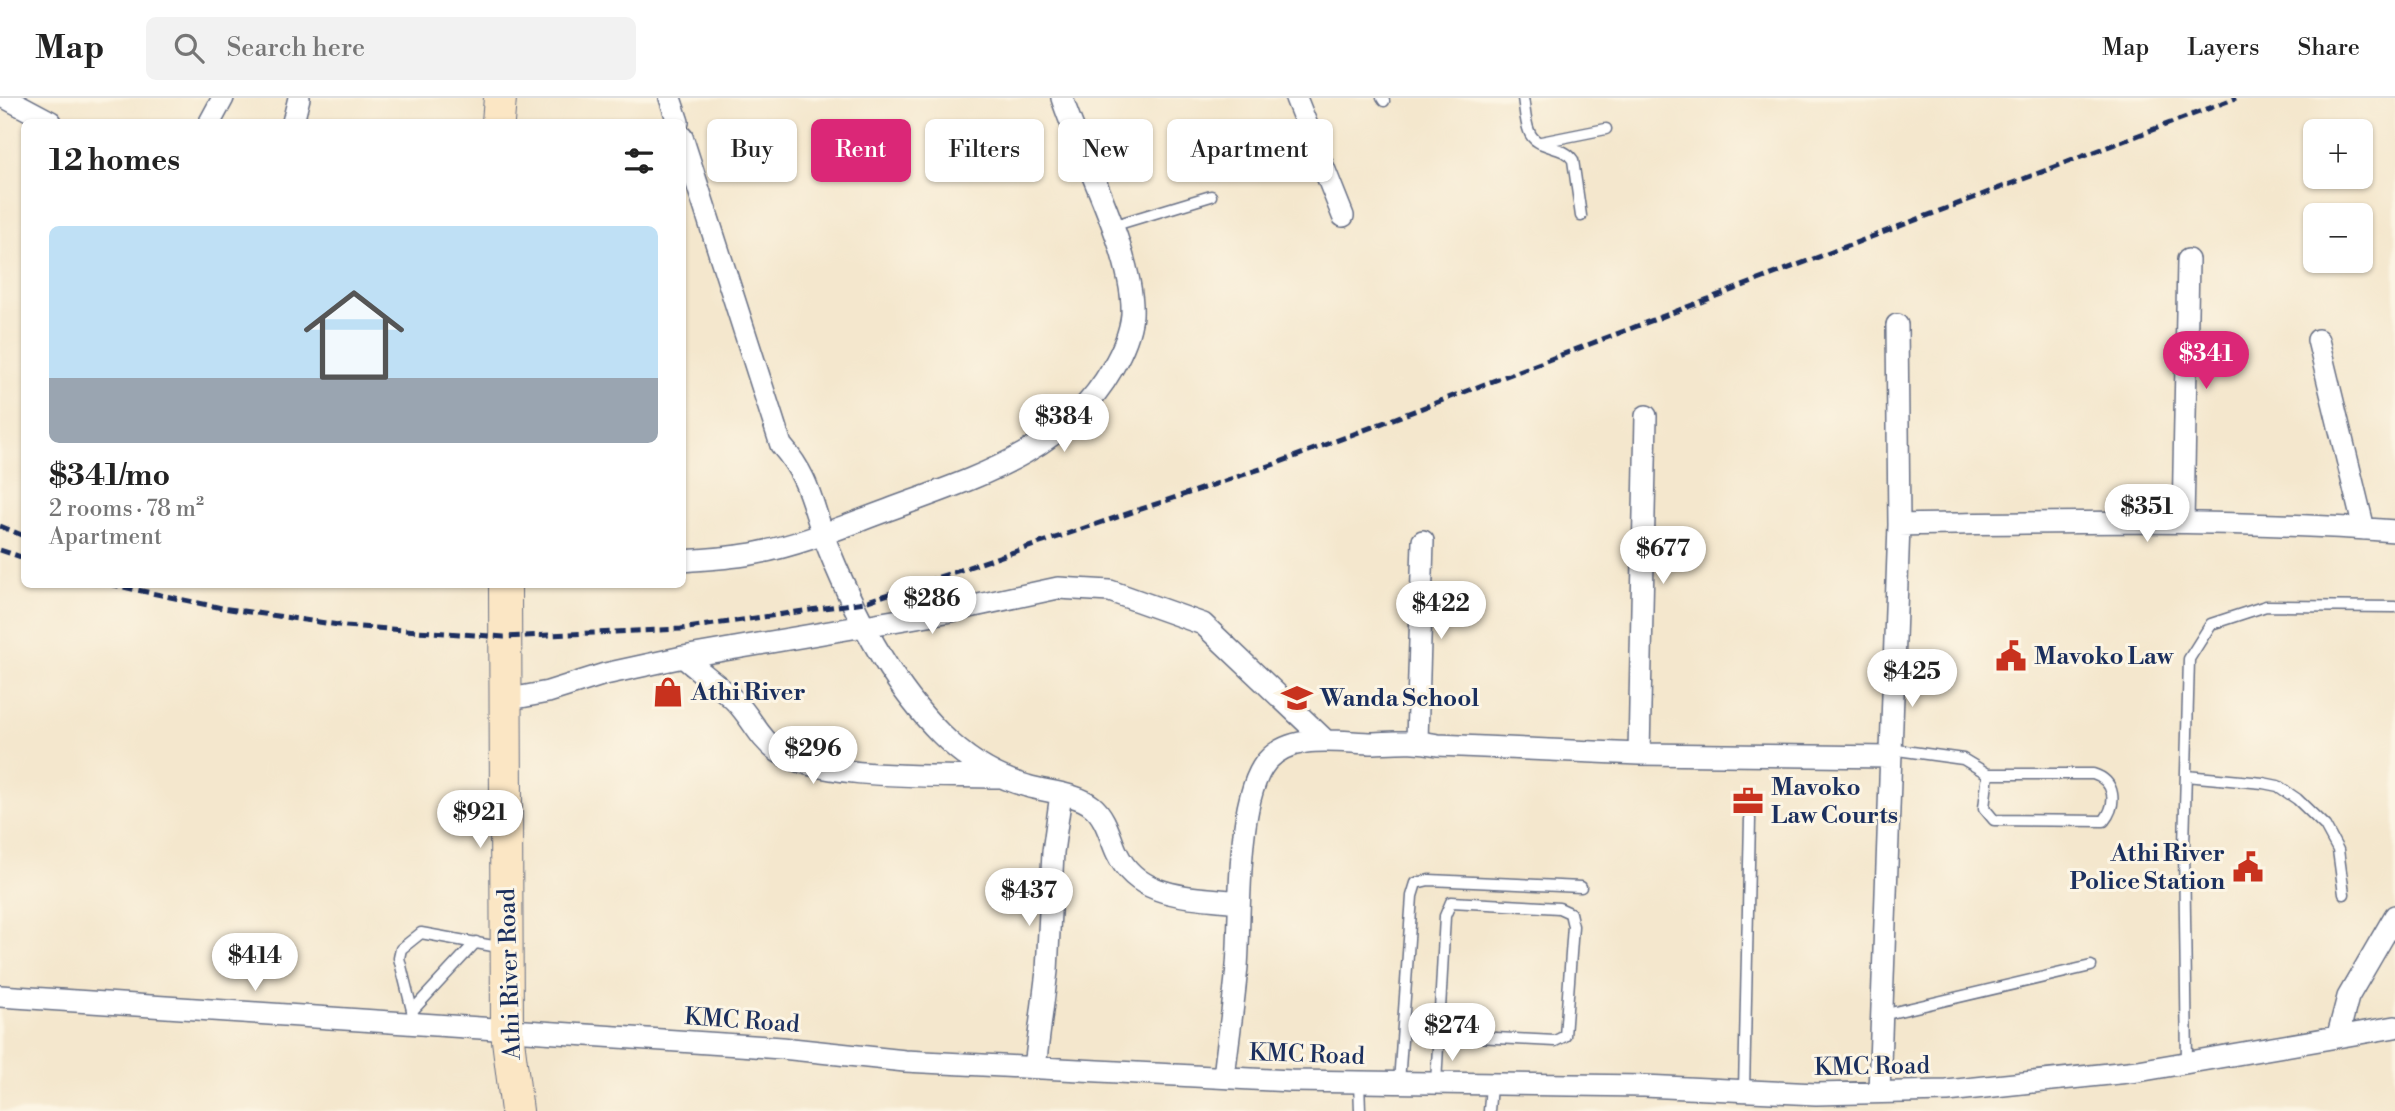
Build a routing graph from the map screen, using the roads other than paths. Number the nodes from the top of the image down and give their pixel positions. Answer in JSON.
{"nodes":[{"id":1,"x":6,"y":98,"type":"edge"},
{"id":2,"x":223,"y":98,"type":"edge"},
{"id":3,"x":299,"y":98,"type":"edge"},
{"id":4,"x":500,"y":98,"type":"edge"},
{"id":5,"x":670,"y":98,"type":"edge"},
{"id":6,"x":1062,"y":98,"type":"edge"},
{"id":7,"x":1296,"y":98,"type":"edge"},
{"id":8,"x":1523,"y":98,"type":"edge"},
{"id":9,"x":45,"y":119,"type":"edge"},
{"id":10,"x":212,"y":119,"type":"edge"},
{"id":11,"x":294,"y":119,"type":"edge"},
{"id":12,"x":498,"y":119,"type":"edge"},
{"id":13,"x":677,"y":119,"type":"edge"},
{"id":14,"x":1606,"y":129,"type":"dead end"},
{"id":15,"x":1538,"y":143,"type":"junction"},
{"id":16,"x":686,"y":149,"type":"edge"},
{"id":17,"x":1211,"y":195,"type":"dead end"},
{"id":18,"x":1343,"y":216,"type":"dead end"},
{"id":19,"x":1581,"y":216,"type":"dead end"},
{"id":20,"x":1112,"y":226,"type":"junction"},
{"id":21,"x":2188,"y":260,"type":"dead end"},
{"id":22,"x":1897,"y":325,"type":"dead end"},
{"id":23,"x":2318,"y":340,"type":"dead end"},
{"id":24,"x":1646,"y":416,"type":"dead end"},
{"id":25,"x":2183,"y":522,"type":"junction"},
{"id":26,"x":1899,"y":524,"type":"junction"},
{"id":27,"x":2364,"y":528,"type":"junction"},
{"id":28,"x":2395,"y":531,"type":"edge"},
{"id":29,"x":823,"y":536,"type":"junction"},
{"id":30,"x":1423,"y":541,"type":"dead end"},
{"id":31,"x":686,"y":561,"type":"edge"},
{"id":32,"x":505,"y":588,"type":"edge"},
{"id":33,"x":2395,"y":607,"type":"edge"},
{"id":34,"x":866,"y":627,"type":"junction"},
{"id":35,"x":683,"y":657,"type":"junction"},
{"id":36,"x":505,"y":700,"type":"junction"},
{"id":37,"x":1325,"y":740,"type":"junction"},
{"id":38,"x":1417,"y":740,"type":"junction"},
{"id":39,"x":1890,"y":753,"type":"junction"},
{"id":40,"x":1639,"y":754,"type":"junction"},
{"id":41,"x":1987,"y":774,"type":"junction"},
{"id":42,"x":2186,"y":776,"type":"junction"},
{"id":43,"x":1000,"y":777,"type":"junction"},
{"id":44,"x":1061,"y":794,"type":"junction"},
{"id":45,"x":1750,"y":819,"type":"dead end"},
{"id":46,"x":1581,"y":887,"type":"dead end"},
{"id":47,"x":2344,"y":894,"type":"dead end"},
{"id":48,"x":1237,"y":902,"type":"junction"},
{"id":49,"x":2395,"y":916,"type":"edge"},
{"id":50,"x":491,"y":945,"type":"junction"},
{"id":51,"x":2091,"y":966,"type":"dead end"},
{"id":52,"x":0,"y":996,"type":"edge"},
{"id":53,"x":1882,"y":1015,"type":"junction"},
{"id":54,"x":414,"y":1018,"type":"junction"},
{"id":55,"x":2395,"y":1027,"type":"edge"},
{"id":56,"x":507,"y":1032,"type":"junction"},
{"id":57,"x":1439,"y":1035,"type":"junction"},
{"id":58,"x":2338,"y":1035,"type":"junction"},
{"id":59,"x":2187,"y":1062,"type":"junction"},
{"id":60,"x":1035,"y":1067,"type":"junction"},
{"id":61,"x":1224,"y":1077,"type":"junction"},
{"id":62,"x":1359,"y":1082,"type":"junction"},
{"id":63,"x":1399,"y":1083,"type":"junction"},
{"id":64,"x":1436,"y":1084,"type":"junction"},
{"id":65,"x":1491,"y":1085,"type":"junction"},
{"id":66,"x":1744,"y":1090,"type":"junction"},
{"id":67,"x":1879,"y":1093,"type":"junction"},
{"id":68,"x":517,"y":1111,"type":"edge"},
{"id":69,"x":1360,"y":1111,"type":"edge"},
{"id":70,"x":1489,"y":1111,"type":"edge"}],
"edges":[{"from":1,"to":9,"type":"street"},
{"from":2,"to":10,"type":"street"},
{"from":3,"to":11,"type":"street"},
{"from":4,"to":12,"type":"main road"},
{"from":5,"to":13,"type":"street"},
{"from":6,"to":20,"type":"street"},
{"from":7,"to":18,"type":"street"},
{"from":8,"to":15,"type":"lane"},
{"from":14,"to":15,"type":"lane"},
{"from":15,"to":19,"type":"lane"},
{"from":16,"to":29,"type":"street"},
{"from":17,"to":20,"type":"lane"},
{"from":20,"to":29,"type":"street"},
{"from":21,"to":25,"type":"street"},
{"from":22,"to":26,"type":"street"},
{"from":23,"to":27,"type":"street"},
{"from":24,"to":40,"type":"street"},
{"from":25,"to":26,"type":"street"},
{"from":25,"to":27,"type":"street"},
{"from":26,"to":39,"type":"street"},
{"from":27,"to":28,"type":"street"},
{"from":29,"to":31,"type":"street"},
{"from":29,"to":34,"type":"street"},
{"from":30,"to":38,"type":"street"},
{"from":32,"to":36,"type":"main road","name":"Athi River Road"},
{"from":33,"to":42,"type":"lane"},
{"from":34,"to":35,"type":"street"},
{"from":34,"to":37,"type":"street"},
{"from":34,"to":43,"type":"street"},
{"from":35,"to":36,"type":"street"},
{"from":35,"to":43,"type":"street"},
{"from":36,"to":50,"type":"main road","name":"Athi River Road"},
{"from":37,"to":38,"type":"street"},
{"from":37,"to":48,"type":"street"},
{"from":38,"to":40,"type":"street"},
{"from":39,"to":40,"type":"street"},
{"from":39,"to":41,"type":"lane"},
{"from":39,"to":53,"type":"street"},
{"from":41,"to":41,"type":"lane"},
{"from":42,"to":47,"type":"lane"},
{"from":42,"to":59,"type":"lane"},
{"from":43,"to":44,"type":"street"},
{"from":44,"to":48,"type":"street"},
{"from":44,"to":60,"type":"street"},
{"from":45,"to":66,"type":"lane"},
{"from":46,"to":63,"type":"lane"},
{"from":48,"to":61,"type":"street"},
{"from":49,"to":58,"type":"street"},
{"from":50,"to":54,"type":"lane"},
{"from":50,"to":54,"type":"lane"},
{"from":50,"to":56,"type":"main road","name":"Athi River Road"},
{"from":51,"to":53,"type":"lane"},
{"from":52,"to":54,"type":"street","name":"KMC Road"},
{"from":53,"to":67,"type":"street"},
{"from":54,"to":56,"type":"street","name":"KMC Road"},
{"from":55,"to":58,"type":"street","name":"KMC Road"},
{"from":56,"to":60,"type":"street","name":"KMC Road"},
{"from":56,"to":68,"type":"main road","name":"Athi River Road"},
{"from":57,"to":57,"type":"lane"},
{"from":57,"to":64,"type":"lane"},
{"from":58,"to":59,"type":"street","name":"KMC Road"},
{"from":59,"to":67,"type":"street","name":"KMC Road"},
{"from":60,"to":61,"type":"street","name":"KMC Road"},
{"from":61,"to":62,"type":"street","name":"KMC Road"},
{"from":62,"to":63,"type":"street","name":"KMC Road"},
{"from":62,"to":69,"type":"lane"},
{"from":63,"to":64,"type":"street","name":"KMC Road"},
{"from":64,"to":65,"type":"street","name":"KMC Road"},
{"from":65,"to":66,"type":"street","name":"KMC Road"},
{"from":65,"to":70,"type":"lane"},
{"from":66,"to":67,"type":"street","name":"KMC Road"}]}
